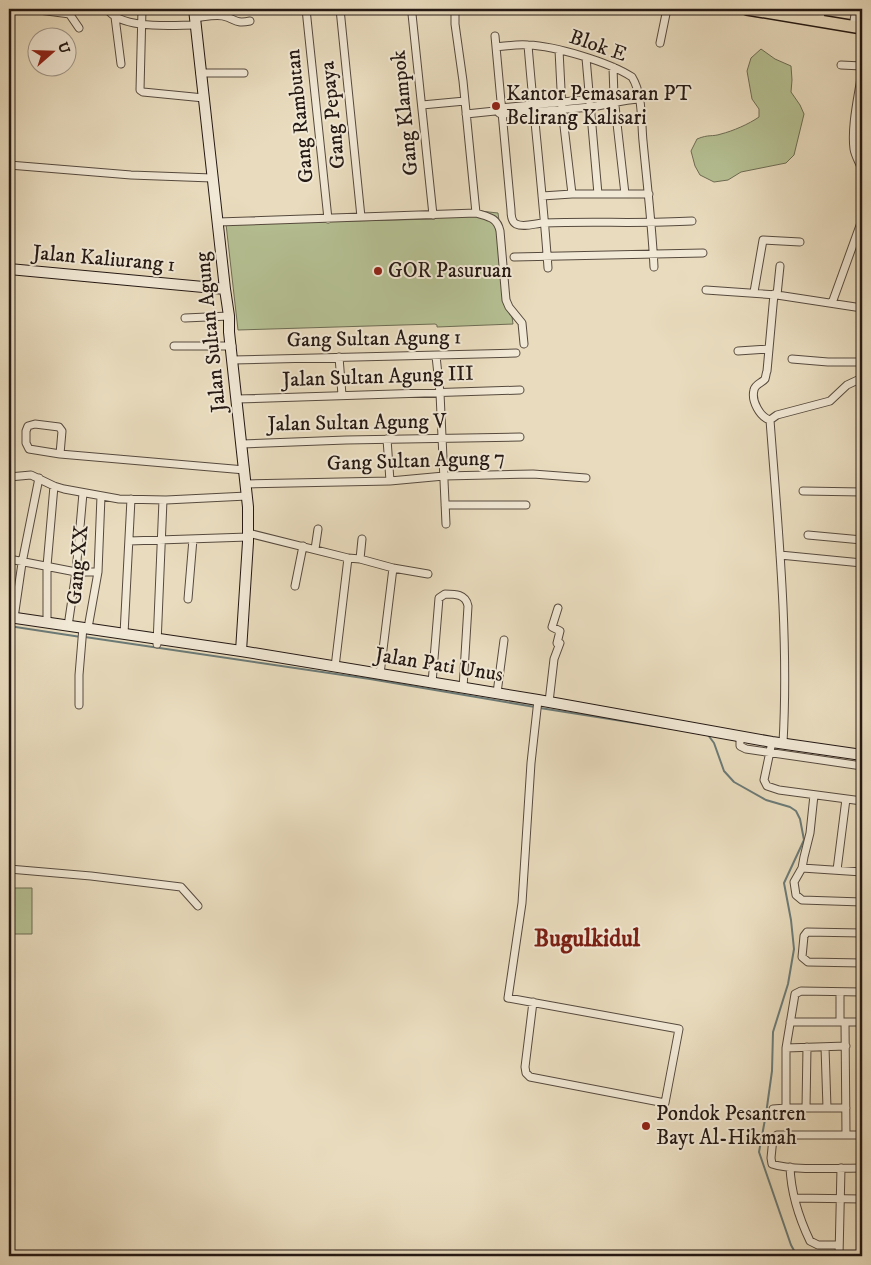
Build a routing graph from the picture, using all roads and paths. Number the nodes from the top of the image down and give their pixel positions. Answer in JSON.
{"nodes":[{"id":1,"x":31,"y":9,"type":"edge"},
{"id":2,"x":107,"y":9,"type":"edge"},
{"id":3,"x":142,"y":9,"type":"edge"},
{"id":4,"x":306,"y":9,"type":"edge"},
{"id":5,"x":340,"y":9,"type":"edge"},
{"id":6,"x":667,"y":9,"type":"edge"},
{"id":7,"x":747,"y":9,"type":"edge"},
{"id":8,"x":822,"y":9,"type":"edge"},
{"id":9,"x":856,"y":9,"type":"edge"},
{"id":10,"x":68,"y":11,"type":"edge"},
{"id":11,"x":413,"y":11,"type":"edge"},
{"id":12,"x":779,"y":11,"type":"edge"},
{"id":13,"x":455,"y":15,"type":"edge"},
{"id":14,"x":115,"y":17,"type":"junction"},
{"id":15,"x":195,"y":17,"type":"edge"},
{"id":16,"x":250,"y":21,"type":"dead end"},
{"id":17,"x":819,"y":21,"type":"junction"},
{"id":18,"x":142,"y":23,"type":"junction"},
{"id":19,"x":858,"y":27,"type":"edge"},
{"id":20,"x":79,"y":28,"type":"dead end"},
{"id":21,"x":495,"y":36,"type":"dead end"},
{"id":22,"x":660,"y":43,"type":"dead end"},
{"id":23,"x":528,"y":45,"type":"junction"},
{"id":24,"x":496,"y":47,"type":"junction"},
{"id":25,"x":559,"y":50,"type":"junction"},
{"id":26,"x":586,"y":58,"type":"junction"},
{"id":27,"x":121,"y":64,"type":"dead end"},
{"id":28,"x":841,"y":65,"type":"dead end"},
{"id":29,"x":862,"y":66,"type":"edge"},
{"id":30,"x":613,"y":67,"type":"junction"},
{"id":31,"x":862,"y":71,"type":"edge"},
{"id":32,"x":244,"y":72,"type":"dead end"},
{"id":33,"x":200,"y":73,"type":"junction"},
{"id":34,"x":204,"y":98,"type":"junction"},
{"id":35,"x":639,"y":99,"type":"junction"},
{"id":36,"x":617,"y":100,"type":"junction"},
{"id":37,"x":465,"y":101,"type":"junction"},
{"id":38,"x":589,"y":103,"type":"junction"},
{"id":39,"x":422,"y":105,"type":"junction"},
{"id":40,"x":562,"y":105,"type":"junction"},
{"id":41,"x":533,"y":108,"type":"junction"},
{"id":42,"x":499,"y":111,"type":"junction"},
{"id":43,"x":466,"y":114,"type":"junction"},
{"id":44,"x":9,"y":165,"type":"edge"},
{"id":45,"x":862,"y":170,"type":"edge"},
{"id":46,"x":212,"y":178,"type":"junction"},
{"id":47,"x":572,"y":194,"type":"junction"},
{"id":48,"x":598,"y":194,"type":"junction"},
{"id":49,"x":625,"y":194,"type":"junction"},
{"id":50,"x":649,"y":194,"type":"junction"},
{"id":51,"x":542,"y":196,"type":"junction"},
{"id":52,"x":475,"y":210,"type":"junction"},
{"id":53,"x":433,"y":212,"type":"junction"},
{"id":54,"x":361,"y":214,"type":"junction"},
{"id":55,"x":328,"y":215,"type":"junction"},
{"id":56,"x":862,"y":220,"type":"edge"},
{"id":57,"x":692,"y":221,"type":"dead end"},
{"id":58,"x":218,"y":222,"type":"junction"},
{"id":59,"x":543,"y":223,"type":"junction"},
{"id":60,"x":651,"y":223,"type":"junction"},
{"id":61,"x":800,"y":242,"type":"dead end"},
{"id":62,"x":703,"y":253,"type":"dead end"},
{"id":63,"x":654,"y":254,"type":"junction"},
{"id":64,"x":547,"y":256,"type":"junction"},
{"id":65,"x":514,"y":257,"type":"dead end"},
{"id":66,"x":780,"y":266,"type":"dead end"},
{"id":67,"x":654,"y":267,"type":"dead end"},
{"id":68,"x":548,"y":268,"type":"dead end"},
{"id":69,"x":9,"y":269,"type":"edge"},
{"id":70,"x":225,"y":289,"type":"junction"},
{"id":71,"x":706,"y":290,"type":"dead end"},
{"id":72,"x":754,"y":292,"type":"junction"},
{"id":73,"x":775,"y":294,"type":"junction"},
{"id":74,"x":832,"y":303,"type":"junction"},
{"id":75,"x":862,"y":308,"type":"edge"},
{"id":76,"x":230,"y":316,"type":"junction"},
{"id":77,"x":185,"y":318,"type":"dead end"},
{"id":78,"x":524,"y":344,"type":"dead end"},
{"id":79,"x":174,"y":346,"type":"dead end"},
{"id":80,"x":232,"y":346,"type":"junction"},
{"id":81,"x":769,"y":349,"type":"junction"},
{"id":82,"x":738,"y":351,"type":"dead end"},
{"id":83,"x":516,"y":353,"type":"dead end"},
{"id":84,"x":436,"y":356,"type":"junction"},
{"id":85,"x":339,"y":357,"type":"junction"},
{"id":86,"x":792,"y":359,"type":"dead end"},
{"id":87,"x":233,"y":360,"type":"junction"},
{"id":88,"x":862,"y":362,"type":"edge"},
{"id":89,"x":862,"y":378,"type":"edge"},
{"id":90,"x":520,"y":390,"type":"dead end"},
{"id":91,"x":440,"y":393,"type":"junction"},
{"id":92,"x":342,"y":395,"type":"junction"},
{"id":93,"x":237,"y":399,"type":"junction"},
{"id":94,"x":765,"y":416,"type":"junction"},
{"id":95,"x":520,"y":437,"type":"dead end"},
{"id":96,"x":442,"y":438,"type":"junction"},
{"id":97,"x":387,"y":439,"type":"junction"},
{"id":98,"x":242,"y":444,"type":"junction"},
{"id":99,"x":60,"y":454,"type":"junction"},
{"id":100,"x":245,"y":470,"type":"junction"},
{"id":101,"x":444,"y":476,"type":"junction"},
{"id":102,"x":9,"y":477,"type":"edge"},
{"id":103,"x":39,"y":478,"type":"junction"},
{"id":104,"x":586,"y":478,"type":"dead end"},
{"id":105,"x":390,"y":481,"type":"junction"},
{"id":106,"x":246,"y":484,"type":"junction"},
{"id":107,"x":54,"y":486,"type":"junction"},
{"id":108,"x":803,"y":491,"type":"dead end"},
{"id":109,"x":862,"y":492,"type":"edge"},
{"id":110,"x":82,"y":498,"type":"junction"},
{"id":111,"x":101,"y":500,"type":"junction"},
{"id":112,"x":248,"y":501,"type":"junction"},
{"id":113,"x":131,"y":503,"type":"junction"},
{"id":114,"x":163,"y":504,"type":"junction"},
{"id":115,"x":445,"y":505,"type":"junction"},
{"id":116,"x":526,"y":505,"type":"dead end"},
{"id":117,"x":446,"y":524,"type":"dead end"},
{"id":118,"x":318,"y":529,"type":"dead end"},
{"id":119,"x":248,"y":535,"type":"junction"},
{"id":120,"x":808,"y":535,"type":"dead end"},
{"id":121,"x":161,"y":539,"type":"junction"},
{"id":122,"x":193,"y":539,"type":"junction"},
{"id":123,"x":362,"y":539,"type":"dead end"},
{"id":124,"x":862,"y":540,"type":"edge"},
{"id":125,"x":129,"y":541,"type":"junction"},
{"id":126,"x":303,"y":546,"type":"junction"},
{"id":127,"x":315,"y":549,"type":"junction"},
{"id":128,"x":780,"y":555,"type":"junction"},
{"id":129,"x":348,"y":558,"type":"junction"},
{"id":130,"x":9,"y":559,"type":"edge"},
{"id":131,"x":360,"y":559,"type":"junction"},
{"id":132,"x":22,"y":562,"type":"junction"},
{"id":133,"x":862,"y":563,"type":"edge"},
{"id":134,"x":47,"y":566,"type":"junction"},
{"id":135,"x":393,"y":568,"type":"junction"},
{"id":136,"x":76,"y":572,"type":"junction"},
{"id":137,"x":98,"y":572,"type":"junction"},
{"id":138,"x":428,"y":574,"type":"dead end"},
{"id":139,"x":295,"y":586,"type":"dead end"},
{"id":140,"x":188,"y":599,"type":"dead end"},
{"id":141,"x":558,"y":608,"type":"dead end"},
{"id":142,"x":11,"y":617,"type":"edge"},
{"id":143,"x":47,"y":623,"type":"junction"},
{"id":144,"x":68,"y":626,"type":"junction"},
{"id":145,"x":84,"y":633,"type":"junction"},
{"id":146,"x":124,"y":634,"type":"junction"},
{"id":147,"x":504,"y":640,"type":"dead end"},
{"id":148,"x":157,"y":641,"type":"junction"},
{"id":149,"x":241,"y":651,"type":"junction"},
{"id":150,"x":335,"y":667,"type":"junction"},
{"id":151,"x":380,"y":674,"type":"junction"},
{"id":152,"x":432,"y":683,"type":"junction"},
{"id":153,"x":463,"y":688,"type":"junction"},
{"id":154,"x":497,"y":693,"type":"junction"},
{"id":155,"x":540,"y":703,"type":"junction"},
{"id":156,"x":79,"y":705,"type":"dead end"},
{"id":157,"x":773,"y":746,"type":"junction"},
{"id":158,"x":862,"y":755,"type":"edge"},
{"id":159,"x":862,"y":766,"type":"edge"},
{"id":160,"x":814,"y":795,"type":"junction"},
{"id":161,"x":846,"y":799,"type":"junction"},
{"id":162,"x":862,"y":801,"type":"edge"},
{"id":163,"x":802,"y":868,"type":"junction"},
{"id":164,"x":9,"y":869,"type":"edge"},
{"id":165,"x":837,"y":870,"type":"junction"},
{"id":166,"x":862,"y":872,"type":"edge"},
{"id":167,"x":862,"y":902,"type":"edge"},
{"id":168,"x":198,"y":906,"type":"dead end"},
{"id":169,"x":862,"y":933,"type":"edge"},
{"id":170,"x":862,"y":963,"type":"edge"},
{"id":171,"x":840,"y":992,"type":"junction"},
{"id":172,"x":862,"y":992,"type":"edge"},
{"id":173,"x":533,"y":1002,"type":"junction"},
{"id":174,"x":790,"y":1022,"type":"junction"},
{"id":175,"x":843,"y":1022,"type":"junction"},
{"id":176,"x":862,"y":1022,"type":"edge"},
{"id":177,"x":846,"y":1046,"type":"junction"},
{"id":178,"x":807,"y":1047,"type":"junction"},
{"id":179,"x":825,"y":1047,"type":"junction"},
{"id":180,"x":786,"y":1048,"type":"junction"},
{"id":181,"x":786,"y":1108,"type":"junction"},
{"id":182,"x":806,"y":1108,"type":"junction"},
{"id":183,"x":827,"y":1108,"type":"junction"},
{"id":184,"x":846,"y":1108,"type":"junction"},
{"id":185,"x":773,"y":1109,"type":"dead end"},
{"id":186,"x":846,"y":1135,"type":"junction"},
{"id":187,"x":862,"y":1135,"type":"edge"},
{"id":188,"x":790,"y":1167,"type":"junction"},
{"id":189,"x":841,"y":1168,"type":"junction"},
{"id":190,"x":862,"y":1168,"type":"edge"},
{"id":191,"x":795,"y":1198,"type":"junction"},
{"id":192,"x":841,"y":1198,"type":"junction"},
{"id":193,"x":862,"y":1198,"type":"edge"},
{"id":194,"x":839,"y":1245,"type":"junction"},
{"id":195,"x":839,"y":1256,"type":"edge"}],
"edges":[{"from":1,"to":10,"type":"street"},
{"from":2,"to":14,"type":"street"},
{"from":3,"to":18,"type":"street"},
{"from":4,"to":55,"type":"street","name":"Gang Rambutan"},
{"from":5,"to":54,"type":"street","name":"Gang Pepaya"},
{"from":6,"to":22,"type":"street"},
{"from":7,"to":12,"type":"main road"},
{"from":8,"to":17,"type":"street"},
{"from":9,"to":19,"type":"street"},
{"from":10,"to":20,"type":"street"},
{"from":11,"to":39,"type":"street","name":"Gang Klampok"},
{"from":12,"to":17,"type":"main road"},
{"from":13,"to":37,"type":"street"},
{"from":14,"to":18,"type":"street"},
{"from":14,"to":27,"type":"street"},
{"from":15,"to":16,"type":"street"},
{"from":15,"to":18,"type":"street"},
{"from":15,"to":33,"type":"main road","name":"Jalan Sultan Agung"},
{"from":17,"to":19,"type":"main road"},
{"from":18,"to":34,"type":"street"},
{"from":21,"to":24,"type":"street"},
{"from":23,"to":24,"type":"street","name":"Blok E"},
{"from":23,"to":25,"type":"street","name":"Blok E"},
{"from":23,"to":41,"type":"street"},
{"from":24,"to":42,"type":"street"},
{"from":25,"to":26,"type":"street","name":"Blok E"},
{"from":25,"to":40,"type":"street"},
{"from":26,"to":30,"type":"street","name":"Blok E"},
{"from":26,"to":38,"type":"street"},
{"from":28,"to":29,"type":"street"},
{"from":30,"to":35,"type":"street","name":"Blok E"},
{"from":30,"to":36,"type":"street"},
{"from":31,"to":45,"type":"street"},
{"from":32,"to":33,"type":"street"},
{"from":33,"to":34,"type":"main road","name":"Jalan Sultan Agung"},
{"from":34,"to":46,"type":"main road","name":"Jalan Sultan Agung"},
{"from":35,"to":36,"type":"street"},
{"from":35,"to":50,"type":"street","name":"Blok E"},
{"from":36,"to":38,"type":"street"},
{"from":36,"to":49,"type":"street"},
{"from":37,"to":39,"type":"street"},
{"from":37,"to":43,"type":"street"},
{"from":38,"to":40,"type":"street"},
{"from":38,"to":48,"type":"street"},
{"from":39,"to":53,"type":"street","name":"Gang Klampok"},
{"from":40,"to":41,"type":"street"},
{"from":40,"to":47,"type":"street"},
{"from":41,"to":42,"type":"street"},
{"from":41,"to":51,"type":"street"},
{"from":42,"to":43,"type":"street"},
{"from":42,"to":59,"type":"street"},
{"from":43,"to":52,"type":"street"},
{"from":44,"to":46,"type":"street"},
{"from":46,"to":58,"type":"main road","name":"Jalan Sultan Agung"},
{"from":47,"to":48,"type":"street"},
{"from":47,"to":51,"type":"street"},
{"from":48,"to":49,"type":"street"},
{"from":49,"to":50,"type":"street"},
{"from":50,"to":60,"type":"street","name":"Blok E"},
{"from":51,"to":59,"type":"street"},
{"from":52,"to":53,"type":"street"},
{"from":52,"to":78,"type":"street"},
{"from":53,"to":54,"type":"street"},
{"from":54,"to":55,"type":"street"},
{"from":55,"to":58,"type":"street"},
{"from":56,"to":74,"type":"street"},
{"from":57,"to":60,"type":"street"},
{"from":58,"to":70,"type":"main road","name":"Jalan Sultan Agung"},
{"from":59,"to":60,"type":"street"},
{"from":59,"to":64,"type":"street"},
{"from":60,"to":63,"type":"street","name":"Blok E"},
{"from":61,"to":72,"type":"street"},
{"from":62,"to":63,"type":"street"},
{"from":63,"to":64,"type":"street"},
{"from":63,"to":67,"type":"street","name":"Blok E"},
{"from":64,"to":65,"type":"street"},
{"from":64,"to":68,"type":"street"},
{"from":66,"to":73,"type":"street"},
{"from":69,"to":70,"type":"main road","name":"Jalan Kaliurang 1"},
{"from":70,"to":76,"type":"main road","name":"Jalan Sultan Agung"},
{"from":71,"to":72,"type":"street"},
{"from":72,"to":73,"type":"street"},
{"from":73,"to":74,"type":"street"},
{"from":73,"to":81,"type":"street"},
{"from":74,"to":75,"type":"street"},
{"from":76,"to":77,"type":"street"},
{"from":76,"to":80,"type":"main road","name":"Jalan Sultan Agung"},
{"from":79,"to":80,"type":"street"},
{"from":80,"to":87,"type":"main road","name":"Jalan Sultan Agung"},
{"from":81,"to":82,"type":"street"},
{"from":81,"to":94,"type":"street"},
{"from":83,"to":84,"type":"street","name":"Gang Sultan Agung 1"},
{"from":84,"to":85,"type":"street","name":"Gang Sultan Agung 1"},
{"from":84,"to":91,"type":"street"},
{"from":85,"to":87,"type":"street","name":"Gang Sultan Agung 1"},
{"from":85,"to":92,"type":"street"},
{"from":86,"to":88,"type":"street"},
{"from":87,"to":93,"type":"main road","name":"Jalan Sultan Agung"},
{"from":89,"to":94,"type":"street"},
{"from":90,"to":91,"type":"street","name":"Jalan Sultan Agung III"},
{"from":91,"to":92,"type":"street","name":"Jalan Sultan Agung III"},
{"from":91,"to":96,"type":"street"},
{"from":92,"to":93,"type":"street","name":"Jalan Sultan Agung III"},
{"from":93,"to":98,"type":"main road","name":"Jalan Sultan Agung"},
{"from":94,"to":128,"type":"street"},
{"from":95,"to":96,"type":"street","name":"Jalan Sultan Agung V"},
{"from":96,"to":97,"type":"street","name":"Jalan Sultan Agung V"},
{"from":96,"to":101,"type":"street"},
{"from":97,"to":98,"type":"street","name":"Jalan Sultan Agung V"},
{"from":97,"to":105,"type":"street"},
{"from":98,"to":100,"type":"main road","name":"Jalan Sultan Agung"},
{"from":99,"to":99,"type":"street"},
{"from":99,"to":100,"type":"street"},
{"from":100,"to":106,"type":"main road","name":"Jalan Sultan Agung"},
{"from":101,"to":104,"type":"street","name":"Gang Sultan Agung 7"},
{"from":101,"to":105,"type":"street","name":"Gang Sultan Agung 7"},
{"from":101,"to":115,"type":"street"},
{"from":102,"to":103,"type":"street"},
{"from":103,"to":107,"type":"street"},
{"from":103,"to":132,"type":"street"},
{"from":105,"to":106,"type":"street","name":"Gang Sultan Agung 7"},
{"from":106,"to":112,"type":"main road","name":"Jalan Sultan Agung"},
{"from":107,"to":110,"type":"street"},
{"from":107,"to":134,"type":"street"},
{"from":108,"to":109,"type":"street"},
{"from":110,"to":111,"type":"street"},
{"from":110,"to":136,"type":"street"},
{"from":111,"to":113,"type":"street"},
{"from":111,"to":137,"type":"street","name":"Gang XX"},
{"from":112,"to":114,"type":"street"},
{"from":112,"to":119,"type":"main road","name":"Jalan Sultan Agung"},
{"from":113,"to":114,"type":"street"},
{"from":113,"to":125,"type":"street"},
{"from":114,"to":121,"type":"street"},
{"from":115,"to":116,"type":"street"},
{"from":115,"to":117,"type":"street"},
{"from":118,"to":127,"type":"street"},
{"from":119,"to":122,"type":"street"},
{"from":119,"to":126,"type":"street"},
{"from":119,"to":149,"type":"main road","name":"Jalan Sultan Agung"},
{"from":120,"to":124,"type":"street"},
{"from":121,"to":122,"type":"street"},
{"from":121,"to":125,"type":"street"},
{"from":121,"to":148,"type":"street"},
{"from":122,"to":140,"type":"street"},
{"from":123,"to":131,"type":"street"},
{"from":125,"to":146,"type":"street"},
{"from":126,"to":127,"type":"street"},
{"from":126,"to":139,"type":"street"},
{"from":127,"to":129,"type":"street"},
{"from":128,"to":133,"type":"street"},
{"from":128,"to":157,"type":"street"},
{"from":129,"to":131,"type":"street"},
{"from":129,"to":150,"type":"street"},
{"from":130,"to":132,"type":"street"},
{"from":131,"to":135,"type":"street"},
{"from":132,"to":134,"type":"street"},
{"from":132,"to":142,"type":"street"},
{"from":134,"to":136,"type":"street"},
{"from":134,"to":143,"type":"street"},
{"from":135,"to":138,"type":"street"},
{"from":135,"to":151,"type":"street"},
{"from":136,"to":137,"type":"street"},
{"from":136,"to":144,"type":"street"},
{"from":137,"to":145,"type":"street","name":"Gang XX"},
{"from":141,"to":155,"type":"street"},
{"from":142,"to":143,"type":"main road","name":"Jalan Pati Unus"},
{"from":143,"to":144,"type":"main road","name":"Jalan Pati Unus"},
{"from":144,"to":145,"type":"main road","name":"Jalan Pati Unus"},
{"from":145,"to":146,"type":"main road","name":"Jalan Pati Unus"},
{"from":145,"to":156,"type":"street","name":"Gang XX"},
{"from":146,"to":148,"type":"main road","name":"Jalan Pati Unus"},
{"from":147,"to":154,"type":"street"},
{"from":148,"to":149,"type":"main road","name":"Jalan Pati Unus"},
{"from":149,"to":150,"type":"main road","name":"Jalan Pati Unus"},
{"from":150,"to":151,"type":"main road","name":"Jalan Pati Unus"},
{"from":151,"to":152,"type":"main road","name":"Jalan Pati Unus"},
{"from":152,"to":153,"type":"main road","name":"Jalan Pati Unus"},
{"from":152,"to":153,"type":"street"},
{"from":153,"to":154,"type":"main road","name":"Jalan Pati Unus"},
{"from":154,"to":155,"type":"main road","name":"Jalan Pati Unus"},
{"from":155,"to":157,"type":"main road","name":"Jalan Pati Unus"},
{"from":155,"to":173,"type":"street"},
{"from":157,"to":158,"type":"main road","name":"Jalan Pati Unus"},
{"from":157,"to":159,"type":"street"},
{"from":157,"to":160,"type":"street"},
{"from":160,"to":161,"type":"street"},
{"from":160,"to":163,"type":"street"},
{"from":161,"to":162,"type":"street"},
{"from":161,"to":165,"type":"street"},
{"from":163,"to":165,"type":"street"},
{"from":163,"to":167,"type":"street"},
{"from":164,"to":168,"type":"street"},
{"from":165,"to":166,"type":"street"},
{"from":169,"to":170,"type":"street"},
{"from":171,"to":172,"type":"street"},
{"from":171,"to":174,"type":"street"},
{"from":171,"to":175,"type":"street"},
{"from":173,"to":173,"type":"street"},
{"from":174,"to":175,"type":"street"},
{"from":174,"to":180,"type":"street"},
{"from":175,"to":176,"type":"street"},
{"from":175,"to":177,"type":"street"},
{"from":177,"to":179,"type":"street"},
{"from":177,"to":184,"type":"street"},
{"from":178,"to":179,"type":"street"},
{"from":178,"to":180,"type":"street"},
{"from":178,"to":182,"type":"street"},
{"from":179,"to":183,"type":"street"},
{"from":180,"to":181,"type":"street"},
{"from":181,"to":182,"type":"street"},
{"from":181,"to":185,"type":"street"},
{"from":182,"to":183,"type":"street"},
{"from":183,"to":184,"type":"street"},
{"from":184,"to":186,"type":"street"},
{"from":186,"to":187,"type":"street"},
{"from":186,"to":188,"type":"street"},
{"from":188,"to":189,"type":"street"},
{"from":188,"to":191,"type":"street"},
{"from":189,"to":190,"type":"street"},
{"from":189,"to":192,"type":"street"},
{"from":191,"to":192,"type":"street"},
{"from":191,"to":194,"type":"street"},
{"from":192,"to":193,"type":"street"},
{"from":192,"to":194,"type":"street"},
{"from":194,"to":195,"type":"street"}]}
